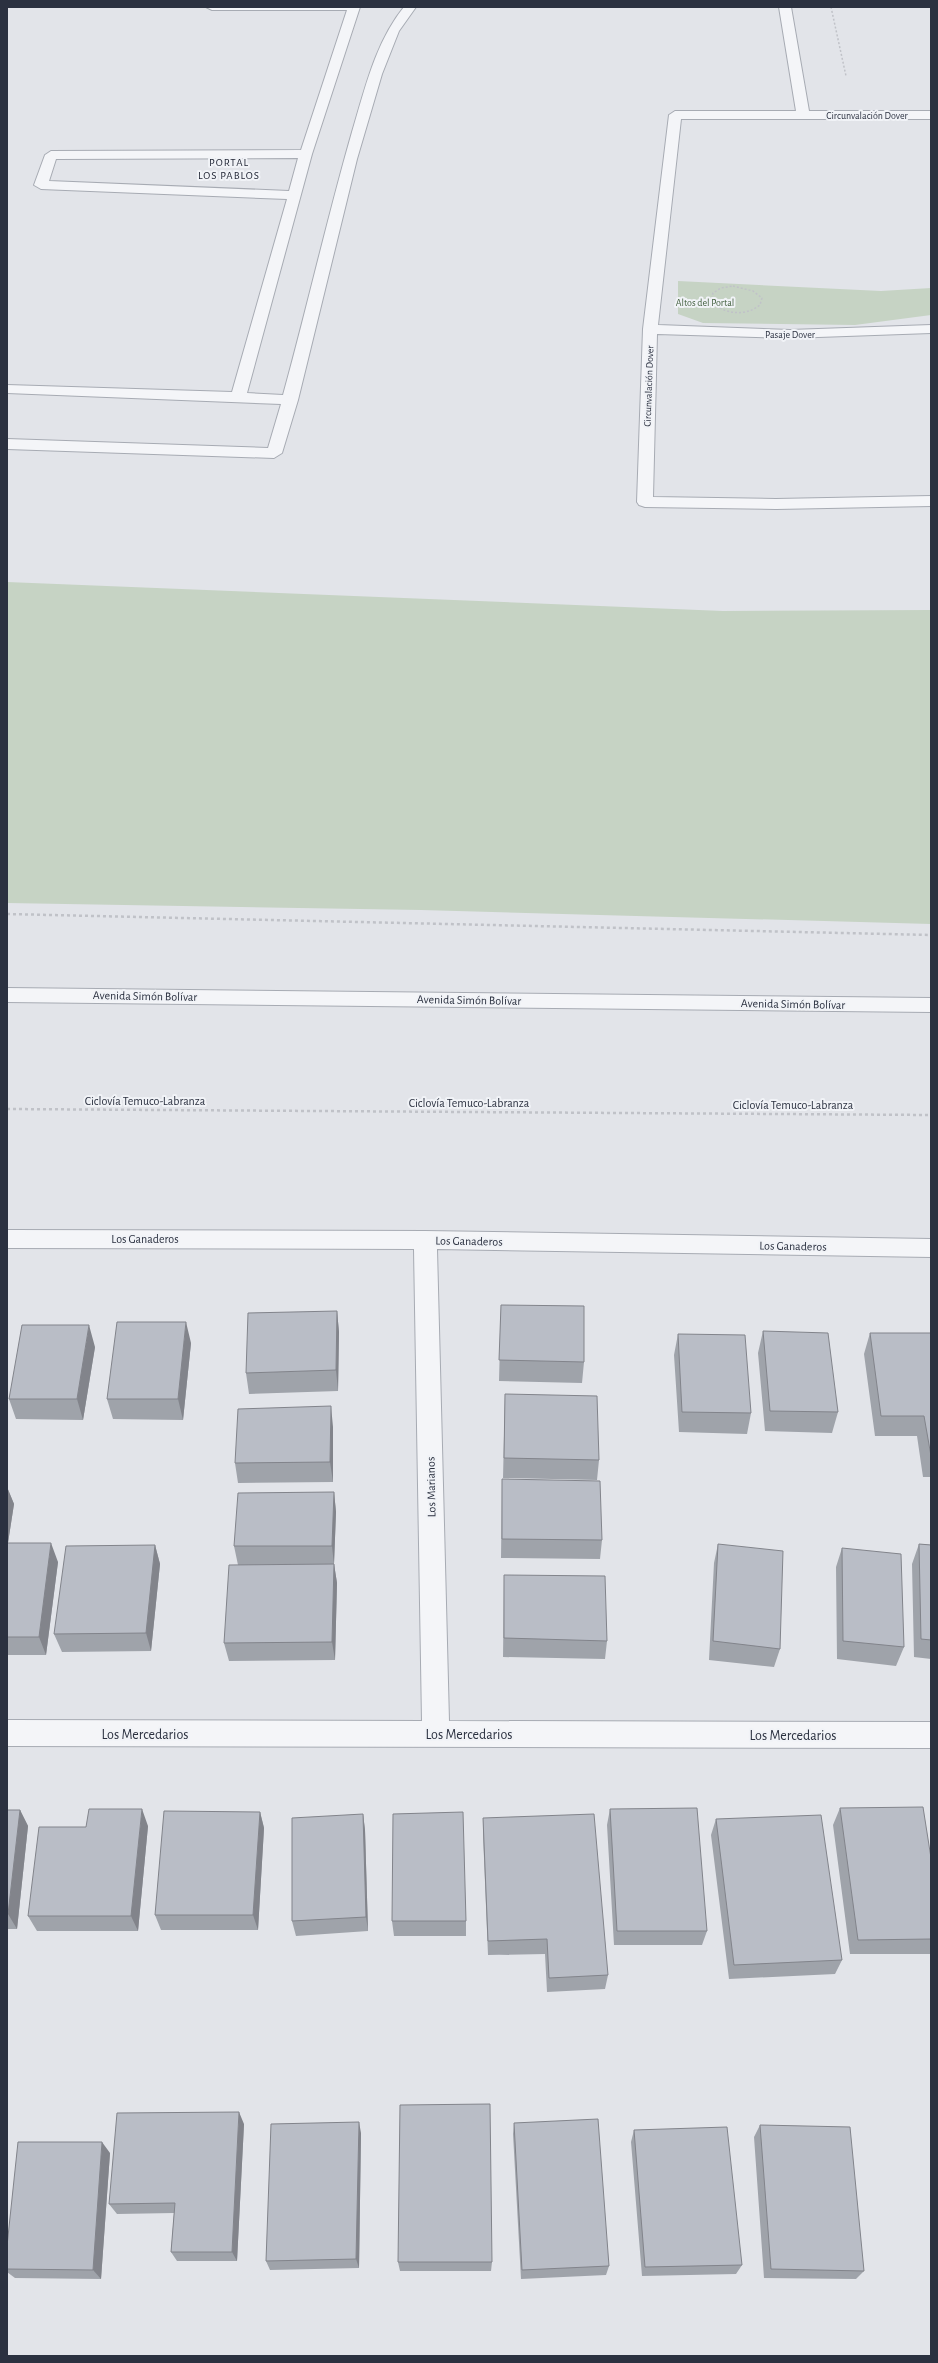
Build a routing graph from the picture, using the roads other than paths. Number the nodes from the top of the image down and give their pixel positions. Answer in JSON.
{"nodes":[{"id":1,"x":212,"y":7,"type":"edge"},
{"id":2,"x":354,"y":7,"type":"edge"},
{"id":3,"x":410,"y":7,"type":"edge"},
{"id":4,"x":785,"y":7,"type":"edge"},
{"id":5,"x":803,"y":115,"type":"junction"},
{"id":6,"x":931,"y":115,"type":"edge"},
{"id":7,"x":306,"y":154,"type":"junction"},
{"id":8,"x":294,"y":195,"type":"junction"},
{"id":9,"x":650,"y":329,"type":"junction"},
{"id":10,"x":931,"y":329,"type":"edge"},
{"id":11,"x":7,"y":389,"type":"edge"},
{"id":12,"x":238,"y":397,"type":"junction"},
{"id":13,"x":290,"y":400,"type":"junction"},
{"id":14,"x":7,"y":444,"type":"edge"},
{"id":15,"x":931,"y":501,"type":"edge"},
{"id":16,"x":7,"y":995,"type":"edge"},
{"id":17,"x":931,"y":1005,"type":"edge"},
{"id":18,"x":7,"y":1239,"type":"edge"},
{"id":19,"x":425,"y":1240,"type":"junction"},
{"id":20,"x":931,"y":1248,"type":"edge"},
{"id":21,"x":7,"y":1733,"type":"edge"},
{"id":22,"x":436,"y":1734,"type":"junction"},
{"id":23,"x":931,"y":1735,"type":"edge"}],
"edges":[{"from":1,"to":2,"type":"street"},
{"from":2,"to":7,"type":"street"},
{"from":3,"to":13,"type":"street"},
{"from":4,"to":5,"type":"street"},
{"from":5,"to":6,"type":"street","name":"Circunvalación Dover"},
{"from":5,"to":9,"type":"street","name":"Circunvalación Dover"},
{"from":7,"to":8,"type":"street"},
{"from":7,"to":8,"type":"street"},
{"from":8,"to":12,"type":"street"},
{"from":9,"to":10,"type":"street","name":"Pasaje Dover"},
{"from":9,"to":15,"type":"street","name":"Circunvalación Dover"},
{"from":11,"to":12,"type":"street"},
{"from":12,"to":13,"type":"street"},
{"from":13,"to":14,"type":"street"},
{"from":16,"to":17,"type":"street","name":"Avenida Simón Bolívar"},
{"from":18,"to":19,"type":"street","name":"Los Ganaderos"},
{"from":19,"to":20,"type":"street","name":"Los Ganaderos"},
{"from":19,"to":22,"type":"street","name":"Los Marianos"},
{"from":21,"to":22,"type":"street","name":"Los Mercedarios"},
{"from":22,"to":23,"type":"street","name":"Los Mercedarios"}]}
